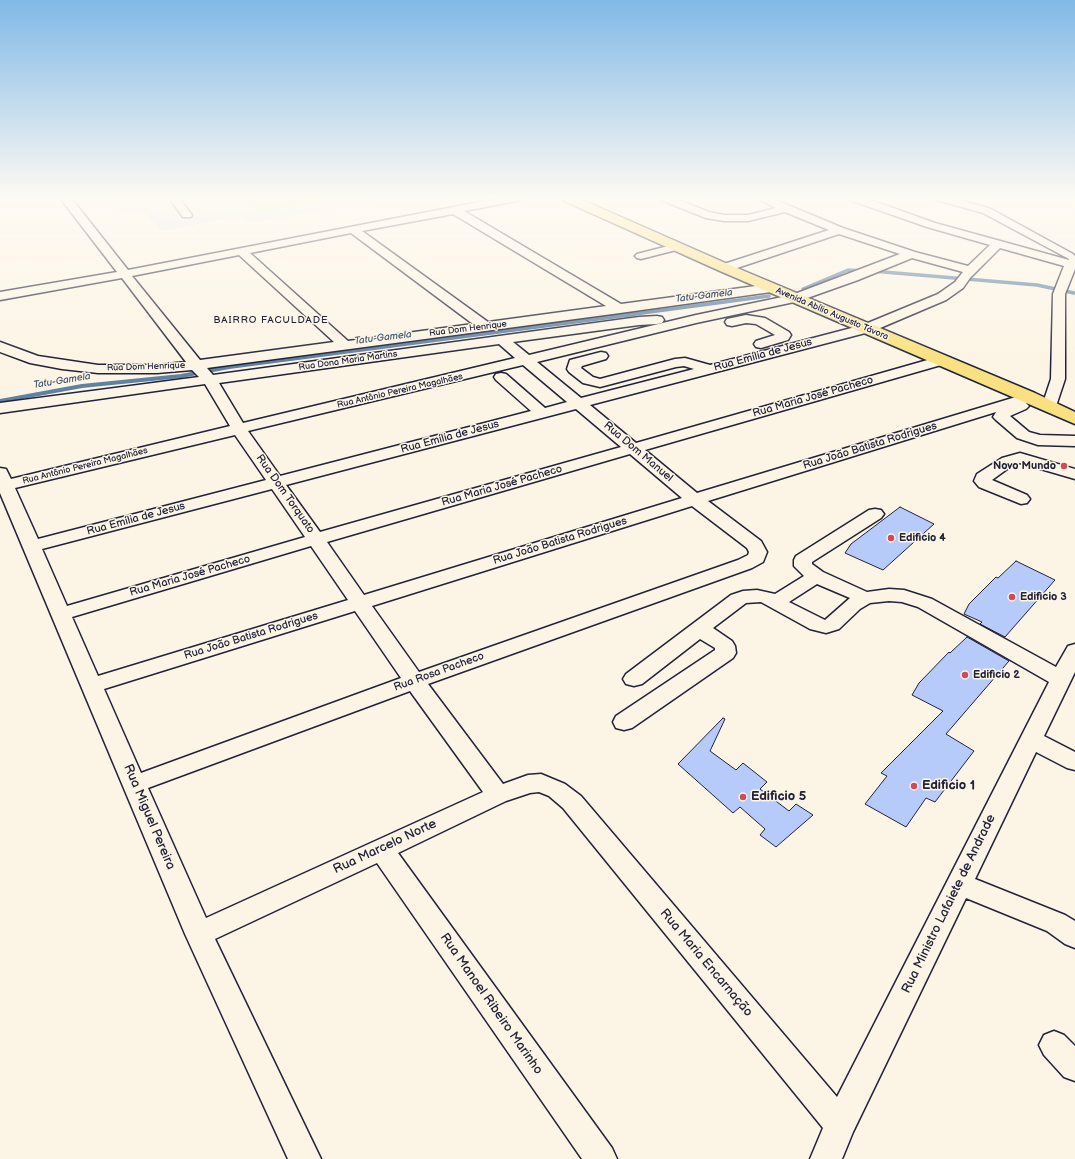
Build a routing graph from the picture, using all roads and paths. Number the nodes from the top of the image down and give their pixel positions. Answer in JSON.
{"nodes":[{"id":1,"x":107,"y":252,"type":"edge"},
{"id":2,"x":240,"y":252,"type":"joint"},
{"id":3,"x":383,"y":252,"type":"edge"},
{"id":4,"x":524,"y":252,"type":"edge"},
{"id":5,"x":656,"y":252,"type":"edge"},
{"id":6,"x":688,"y":252,"type":"edge"},
{"id":7,"x":772,"y":252,"type":"edge"},
{"id":8,"x":905,"y":252,"type":"edge"},
{"id":9,"x":990,"y":252,"type":"edge"},
{"id":10,"x":1034,"y":252,"type":"edge"},
{"id":11,"x":1058,"y":252,"type":"edge"},
{"id":12,"x":911,"y":254,"type":"junction"},
{"id":13,"x":641,"y":256,"type":"dead end"},
{"id":14,"x":1074,"y":261,"type":"edge"},
{"id":15,"x":724,"y":268,"type":"junction"},
{"id":16,"x":124,"y":274,"type":"junction"},
{"id":17,"x":965,"y":277,"type":"junction"},
{"id":18,"x":771,"y":288,"type":"junction"},
{"id":19,"x":0,"y":296,"type":"edge"},
{"id":20,"x":795,"y":298,"type":"junction"},
{"id":21,"x":620,"y":310,"type":"junction"},
{"id":22,"x":696,"y":319,"type":"junction"},
{"id":23,"x":486,"y":327,"type":"junction"},
{"id":24,"x":868,"y":328,"type":"junction"},
{"id":25,"x":502,"y":340,"type":"junction"},
{"id":26,"x":345,"y":345,"type":"junction"},
{"id":27,"x":0,"y":346,"type":"edge"},
{"id":28,"x":746,"y":348,"type":"dead end"},
{"id":29,"x":943,"y":360,"type":"junction"},
{"id":30,"x":529,"y":361,"type":"junction"},
{"id":31,"x":710,"y":369,"type":"junction"},
{"id":32,"x":203,"y":372,"type":"junction"},
{"id":33,"x":501,"y":377,"type":"dead end"},
{"id":34,"x":1038,"y":401,"type":"junction"},
{"id":35,"x":580,"y":403,"type":"junction"},
{"id":36,"x":0,"y":408,"type":"edge"},
{"id":37,"x":542,"y":413,"type":"junction"},
{"id":38,"x":1075,"y":419,"type":"edge"},
{"id":39,"x":239,"y":429,"type":"junction"},
{"id":40,"x":1075,"y":441,"type":"edge"},
{"id":41,"x":635,"y":448,"type":"junction"},
{"id":42,"x":1075,"y":474,"type":"edge"},
{"id":43,"x":3,"y":479,"type":"edge"},
{"id":44,"x":277,"y":482,"type":"junction"},
{"id":45,"x":1021,"y":499,"type":"dead end"},
{"id":46,"x":696,"y":500,"type":"junction"},
{"id":47,"x":875,"y":514,"type":"dead end"},
{"id":48,"x":316,"y":539,"type":"junction"},
{"id":49,"x":32,"y":546,"type":"junction"},
{"id":50,"x":745,"y":564,"type":"joint"},
{"id":51,"x":816,"y":576,"type":"junction"},
{"id":52,"x":865,"y":598,"type":"junction"},
{"id":53,"x":360,"y":602,"type":"junction"},
{"id":54,"x":775,"y":602,"type":"junction"},
{"id":55,"x":61,"y":614,"type":"junction"},
{"id":56,"x":699,"y":629,"type":"junction"},
{"id":57,"x":1075,"y":651,"type":"edge"},
{"id":58,"x":634,"y":679,"type":"dead end"},
{"id":59,"x":1061,"y":679,"type":"junction"},
{"id":60,"x":414,"y":680,"type":"junction"},
{"id":61,"x":92,"y":685,"type":"junction"},
{"id":62,"x":624,"y":722,"type":"dead end"},
{"id":63,"x":1031,"y":739,"type":"junction"},
{"id":64,"x":1075,"y":762,"type":"edge"},
{"id":65,"x":135,"y":784,"type":"junction"},
{"id":66,"x":498,"y":795,"type":"junction"},
{"id":67,"x":572,"y":802,"type":"joint"},
{"id":68,"x":381,"y":849,"type":"junction"},
{"id":69,"x":959,"y":884,"type":"junction"},
{"id":70,"x":199,"y":934,"type":"junction"},
{"id":71,"x":1075,"y":936,"type":"edge"},
{"id":72,"x":1054,"y":1045,"type":"dead end"},
{"id":73,"x":1075,"y":1067,"type":"edge"},
{"id":74,"x":840,"y":1124,"type":"junction"},
{"id":75,"x":305,"y":1159,"type":"edge"},
{"id":76,"x":601,"y":1159,"type":"edge"},
{"id":77,"x":826,"y":1159,"type":"edge"}],
"edges":[{"from":1,"to":16,"type":"street","name":"Rua Dom Torquato"},
{"from":2,"to":16,"type":"street"},
{"from":2,"to":26,"type":"street"},
{"from":3,"to":23,"type":"street"},
{"from":4,"to":21,"type":"street"},
{"from":5,"to":13,"type":"street"},
{"from":6,"to":15,"type":"main road","name":"Avenida Abílio Augusto Távora"},
{"from":7,"to":15,"type":"street"},
{"from":8,"to":12,"type":"street"},
{"from":9,"to":17,"type":"street","name":"Rua Emília de Jesus"},
{"from":10,"to":14,"type":"street"},
{"from":11,"to":14,"type":"street"},
{"from":12,"to":17,"type":"street"},
{"from":12,"to":20,"type":"street","name":"Rua Antônio Pereira Magalhães"},
{"from":14,"to":34,"type":"street"},
{"from":15,"to":18,"type":"main road","name":"Avenida Abílio Augusto Távora"},
{"from":16,"to":19,"type":"street"},
{"from":16,"to":32,"type":"street","name":"Rua Dom Torquato"},
{"from":17,"to":24,"type":"street","name":"Rua Emília de Jesus"},
{"from":18,"to":20,"type":"main road","name":"Avenida Abílio Augusto Távora"},
{"from":18,"to":21,"type":"street","name":"Rua Dom Henrique"},
{"from":20,"to":22,"type":"street","name":"Rua Antônio Pereira Magalhães"},
{"from":20,"to":24,"type":"main road","name":"Avenida Abílio Augusto Távora"},
{"from":21,"to":23,"type":"street","name":"Rua Dom Henrique"},
{"from":22,"to":25,"type":"street","name":"Rua Dona Maria Martins"},
{"from":22,"to":30,"type":"street","name":"Rua Antônio Pereira Magalhães"},
{"from":23,"to":26,"type":"street","name":"Rua Dom Henrique"},
{"from":24,"to":29,"type":"main road","name":"Avenida Abílio Augusto Távora"},
{"from":24,"to":31,"type":"street","name":"Rua Emília de Jesus"},
{"from":25,"to":30,"type":"street","name":"Rua Dom Manuel"},
{"from":25,"to":32,"type":"street","name":"Rua Dona Maria Martins"},
{"from":26,"to":32,"type":"street","name":"Rua Dom Henrique"},
{"from":27,"to":32,"type":"street","name":"Rua Dom Henrique"},
{"from":28,"to":31,"type":"street"},
{"from":29,"to":34,"type":"main road","name":"Avenida Abílio Augusto Távora"},
{"from":29,"to":41,"type":"street","name":"Rua Maria José Pacheco"},
{"from":30,"to":35,"type":"street","name":"Rua Dom Manuel"},
{"from":30,"to":39,"type":"street","name":"Rua Antônio Pereira Magalhães"},
{"from":31,"to":35,"type":"street","name":"Rua Emília de Jesus"},
{"from":32,"to":36,"type":"street","name":"Rua Dona Maria Martins"},
{"from":32,"to":39,"type":"street","name":"Rua Dom Torquato"},
{"from":33,"to":37,"type":"street"},
{"from":34,"to":38,"type":"main road","name":"Avenida Abílio Augusto Távora"},
{"from":34,"to":40,"type":"street"},
{"from":34,"to":46,"type":"street","name":"Rua João Batista Rodrigues"},
{"from":35,"to":37,"type":"street","name":"Rua Emília de Jesus"},
{"from":35,"to":41,"type":"street","name":"Rua Dom Manuel"},
{"from":37,"to":44,"type":"street","name":"Rua Emília de Jesus"},
{"from":39,"to":43,"type":"street","name":"Rua Antônio Pereira Magalhães"},
{"from":39,"to":44,"type":"street","name":"Rua Dom Torquato"},
{"from":41,"to":46,"type":"street","name":"Rua Dom Manuel"},
{"from":41,"to":48,"type":"street","name":"Rua Maria José Pacheco"},
{"from":42,"to":45,"type":"street"},
{"from":43,"to":49,"type":"street","name":"Rua Miguel Pereira"},
{"from":44,"to":48,"type":"street","name":"Rua Dom Torquato"},
{"from":44,"to":49,"type":"street","name":"Rua Emília de Jesus"},
{"from":46,"to":50,"type":"street","name":"Rua Dom Manuel"},
{"from":46,"to":53,"type":"street","name":"Rua João Batista Rodrigues"},
{"from":47,"to":51,"type":"street"},
{"from":48,"to":53,"type":"street","name":"Rua Dom Torquato"},
{"from":48,"to":55,"type":"street","name":"Rua Maria José Pacheco"},
{"from":49,"to":55,"type":"street","name":"Rua Miguel Pereira"},
{"from":50,"to":60,"type":"street","name":"Rua Rosa Pacheco"},
{"from":51,"to":52,"type":"street"},
{"from":51,"to":54,"type":"street"},
{"from":52,"to":54,"type":"street"},
{"from":52,"to":59,"type":"street"},
{"from":53,"to":60,"type":"street","name":"Rua Dom Torquato"},
{"from":53,"to":61,"type":"street","name":"Rua João Batista Rodrigues"},
{"from":54,"to":56,"type":"street"},
{"from":55,"to":61,"type":"street","name":"Rua Miguel Pereira"},
{"from":56,"to":58,"type":"street"},
{"from":56,"to":62,"type":"street"},
{"from":57,"to":59,"type":"street","name":"Rua Ministro Lafaiete de Andrade"},
{"from":59,"to":63,"type":"street","name":"Rua Ministro Lafaiete de Andrade"},
{"from":60,"to":65,"type":"street","name":"Rua Rosa Pacheco"},
{"from":60,"to":66,"type":"street","name":"Rua Dom Torquato"},
{"from":61,"to":65,"type":"street","name":"Rua Miguel Pereira"},
{"from":63,"to":64,"type":"street"},
{"from":63,"to":69,"type":"street","name":"Rua Ministro Lafaiete de Andrade"},
{"from":65,"to":70,"type":"street","name":"Rua Miguel Pereira"},
{"from":66,"to":67,"type":"street","name":"Rua Marcelo Norte"},
{"from":66,"to":68,"type":"street","name":"Rua Marcelo Norte"},
{"from":67,"to":74,"type":"street","name":"Rua Maria Encarnação"},
{"from":68,"to":70,"type":"street","name":"Rua Marcelo Norte"},
{"from":68,"to":76,"type":"street","name":"Rua Manoel Ribeiro Marinho"},
{"from":69,"to":71,"type":"street"},
{"from":69,"to":74,"type":"street","name":"Rua Ministro Lafaiete de Andrade"},
{"from":70,"to":75,"type":"street","name":"Rua Miguel Pereira"},
{"from":72,"to":73,"type":"street"},
{"from":74,"to":77,"type":"street","name":"Rua Ministro Lafaiete de Andrade"}]}
